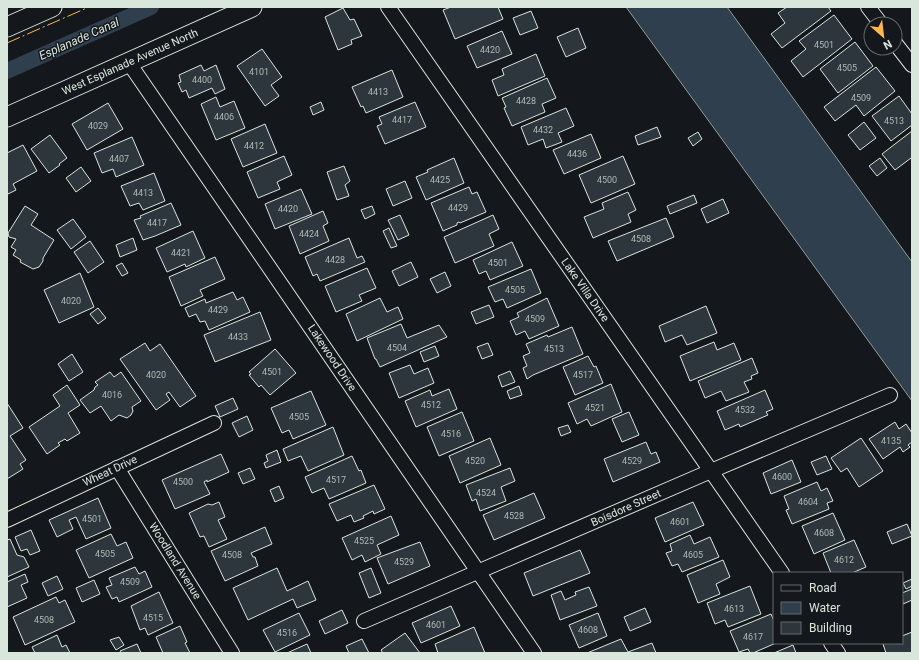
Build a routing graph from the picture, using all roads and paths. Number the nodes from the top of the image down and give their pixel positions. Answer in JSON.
{"nodes":[{"id":1,"x":52,"y":7,"type":"edge"},
{"id":2,"x":252,"y":7,"type":"edge"},
{"id":3,"x":388,"y":7,"type":"edge"},
{"id":4,"x":868,"y":7,"type":"edge"},
{"id":5,"x":875,"y":16,"type":"edge"},
{"id":6,"x":7,"y":27,"type":"edge"},
{"id":7,"x":903,"y":53,"type":"edge"},
{"id":8,"x":130,"y":63,"type":"junction"},
{"id":9,"x":912,"y":65,"type":"edge"},
{"id":10,"x":7,"y":117,"type":"edge"},
{"id":11,"x":890,"y":395,"type":"dead end"},
{"id":12,"x":214,"y":423,"type":"dead end"},
{"id":13,"x":117,"y":468,"type":"junction"},
{"id":14,"x":711,"y":471,"type":"junction"},
{"id":15,"x":7,"y":520,"type":"edge"},
{"id":16,"x":478,"y":572,"type":"junction"},
{"id":17,"x":781,"y":572,"type":"edge"},
{"id":18,"x":364,"y":621,"type":"dead end"},
{"id":19,"x":832,"y":644,"type":"edge"},
{"id":20,"x":232,"y":653,"type":"edge"},
{"id":21,"x":534,"y":653,"type":"edge"},
{"id":22,"x":838,"y":653,"type":"edge"}],
"edges":[{"from":1,"to":6,"type":"main road"},
{"from":2,"to":8,"type":"main road","name":"West Esplanade Avenue North"},
{"from":3,"to":14,"type":"street","name":"Lake Villa Drive"},
{"from":4,"to":5,"type":"street"},
{"from":7,"to":9,"type":"street"},
{"from":8,"to":10,"type":"main road","name":"West Esplanade Avenue North"},
{"from":8,"to":16,"type":"street","name":"Lakewood Drive"},
{"from":11,"to":14,"type":"street","name":"Boisdore Street"},
{"from":12,"to":13,"type":"street","name":"Wheat Drive"},
{"from":13,"to":15,"type":"street","name":"Wheat Drive"},
{"from":13,"to":20,"type":"street","name":"Woodland Avenue"},
{"from":14,"to":16,"type":"street","name":"Boisdore Street"},
{"from":14,"to":17,"type":"street","name":"Lake Villa Drive"},
{"from":16,"to":18,"type":"street","name":"Boisdore Street"},
{"from":16,"to":21,"type":"street","name":"Lakewood Drive"},
{"from":19,"to":22,"type":"street"}]}
